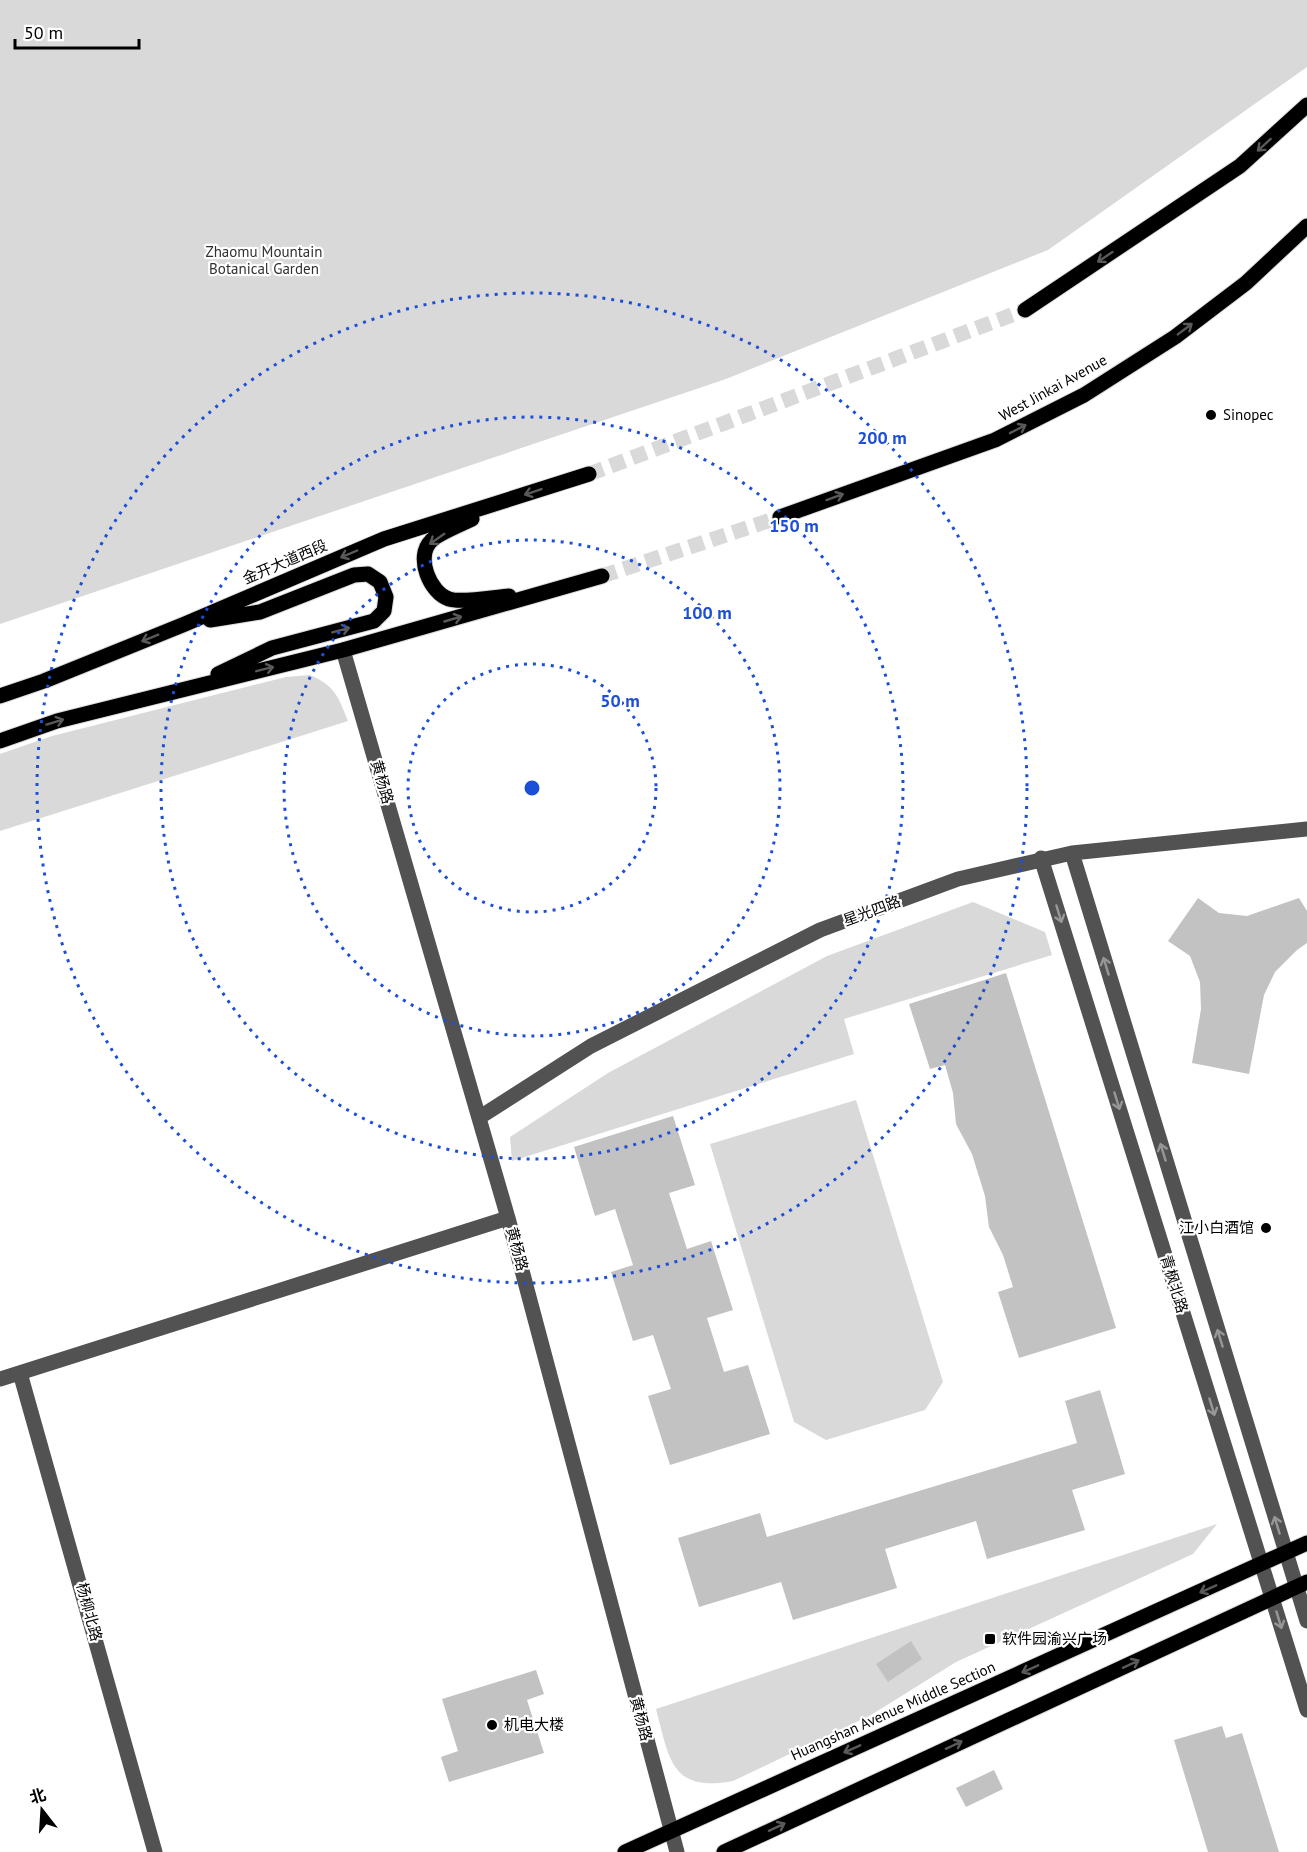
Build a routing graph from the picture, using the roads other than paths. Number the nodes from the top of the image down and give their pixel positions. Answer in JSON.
{"nodes":[{"id":1,"x":1307,"y":105,"type":"edge"},
{"id":2,"x":1307,"y":226,"type":"edge"},
{"id":3,"x":1025,"y":310,"type":"tunnel mouth"},
{"id":4,"x":589,"y":474,"type":"tunnel mouth"},
{"id":5,"x":506,"y":501,"type":"junction"},
{"id":6,"x":780,"y":517,"type":"tunnel mouth"},
{"id":7,"x":602,"y":576,"type":"tunnel mouth"},
{"id":8,"x":542,"y":593,"type":"junction"},
{"id":9,"x":185,"y":624,"type":"junction"},
{"id":10,"x":343,"y":650,"type":"junction"},
{"id":11,"x":189,"y":688,"type":"junction"},
{"id":12,"x":0,"y":696,"type":"edge"},
{"id":13,"x":0,"y":741,"type":"edge"},
{"id":14,"x":1307,"y":829,"type":"edge"},
{"id":15,"x":1072,"y":853,"type":"junction"},
{"id":16,"x":1041,"y":858,"type":"junction"},
{"id":17,"x":480,"y":1117,"type":"junction"},
{"id":18,"x":508,"y":1218,"type":"junction"},
{"id":19,"x":20,"y":1373,"type":"junction"},
{"id":20,"x":0,"y":1379,"type":"edge"},
{"id":21,"x":1307,"y":1543,"type":"edge"},
{"id":22,"x":1286,"y":1553,"type":"junction"},
{"id":23,"x":1261,"y":1565,"type":"junction"},
{"id":24,"x":1302,"y":1585,"type":"edge"},
{"id":25,"x":1272,"y":1598,"type":"junction"},
{"id":26,"x":1307,"y":1621,"type":"edge"},
{"id":27,"x":1307,"y":1710,"type":"edge"},
{"id":28,"x":671,"y":1830,"type":"junction"},
{"id":29,"x":731,"y":1850,"type":"edge"},
{"id":30,"x":155,"y":1852,"type":"edge"},
{"id":31,"x":625,"y":1852,"type":"edge"},
{"id":32,"x":677,"y":1852,"type":"edge"}],
"edges":[{"from":1,"to":3,"type":"main road","one_way":true},
{"from":6,"to":2,"type":"main road","name":"West Jinkai Avenue","one_way":true},
{"from":4,"to":5,"type":"main road","name":"金开大道西段","one_way":true},
{"from":5,"to":8,"type":"main road","one_way":true},
{"from":5,"to":9,"type":"main road","name":"金开大道西段","one_way":true},
{"from":7,"to":8,"type":"main road"},
{"from":10,"to":8,"type":"main road","one_way":true},
{"from":11,"to":9,"type":"main road","one_way":true},
{"from":9,"to":12,"type":"main road","name":"金开大道西段","one_way":true},
{"from":11,"to":10,"type":"main road","one_way":true},
{"from":10,"to":17,"type":"street","name":"黄杨路"},
{"from":13,"to":11,"type":"main road","one_way":true},
{"from":14,"to":15,"type":"street","name":"星光四路"},
{"from":15,"to":16,"type":"street","name":"星光四路"},
{"from":22,"to":15,"type":"street","name":"青枫北路","one_way":true},
{"from":16,"to":17,"type":"street","name":"星光四路"},
{"from":16,"to":23,"type":"street","name":"青枫北路","one_way":true},
{"from":17,"to":18,"type":"street","name":"黄杨路"},
{"from":18,"to":19,"type":"street"},
{"from":18,"to":28,"type":"street","name":"黄杨路"},
{"from":19,"to":20,"type":"street"},
{"from":19,"to":30,"type":"street","name":"杨柳北路"},
{"from":21,"to":22,"type":"main road","name":"Huangshan Avenue Middle Section"},
{"from":22,"to":23,"type":"main road","name":"Huangshan Avenue Middle Section"},
{"from":22,"to":24,"type":"street","name":"青枫北路"},
{"from":23,"to":25,"type":"street","name":"青枫北路"},
{"from":23,"to":28,"type":"main road","name":"Huangshan Avenue Middle Section","one_way":true},
{"from":24,"to":25,"type":"main road"},
{"from":24,"to":26,"type":"street","name":"青枫北路"},
{"from":25,"to":27,"type":"street","name":"青枫北路","one_way":true},
{"from":29,"to":25,"type":"main road","one_way":true},
{"from":28,"to":31,"type":"main road","name":"Huangshan Avenue Middle Section"},
{"from":28,"to":32,"type":"street","name":"黄杨路"}]}
